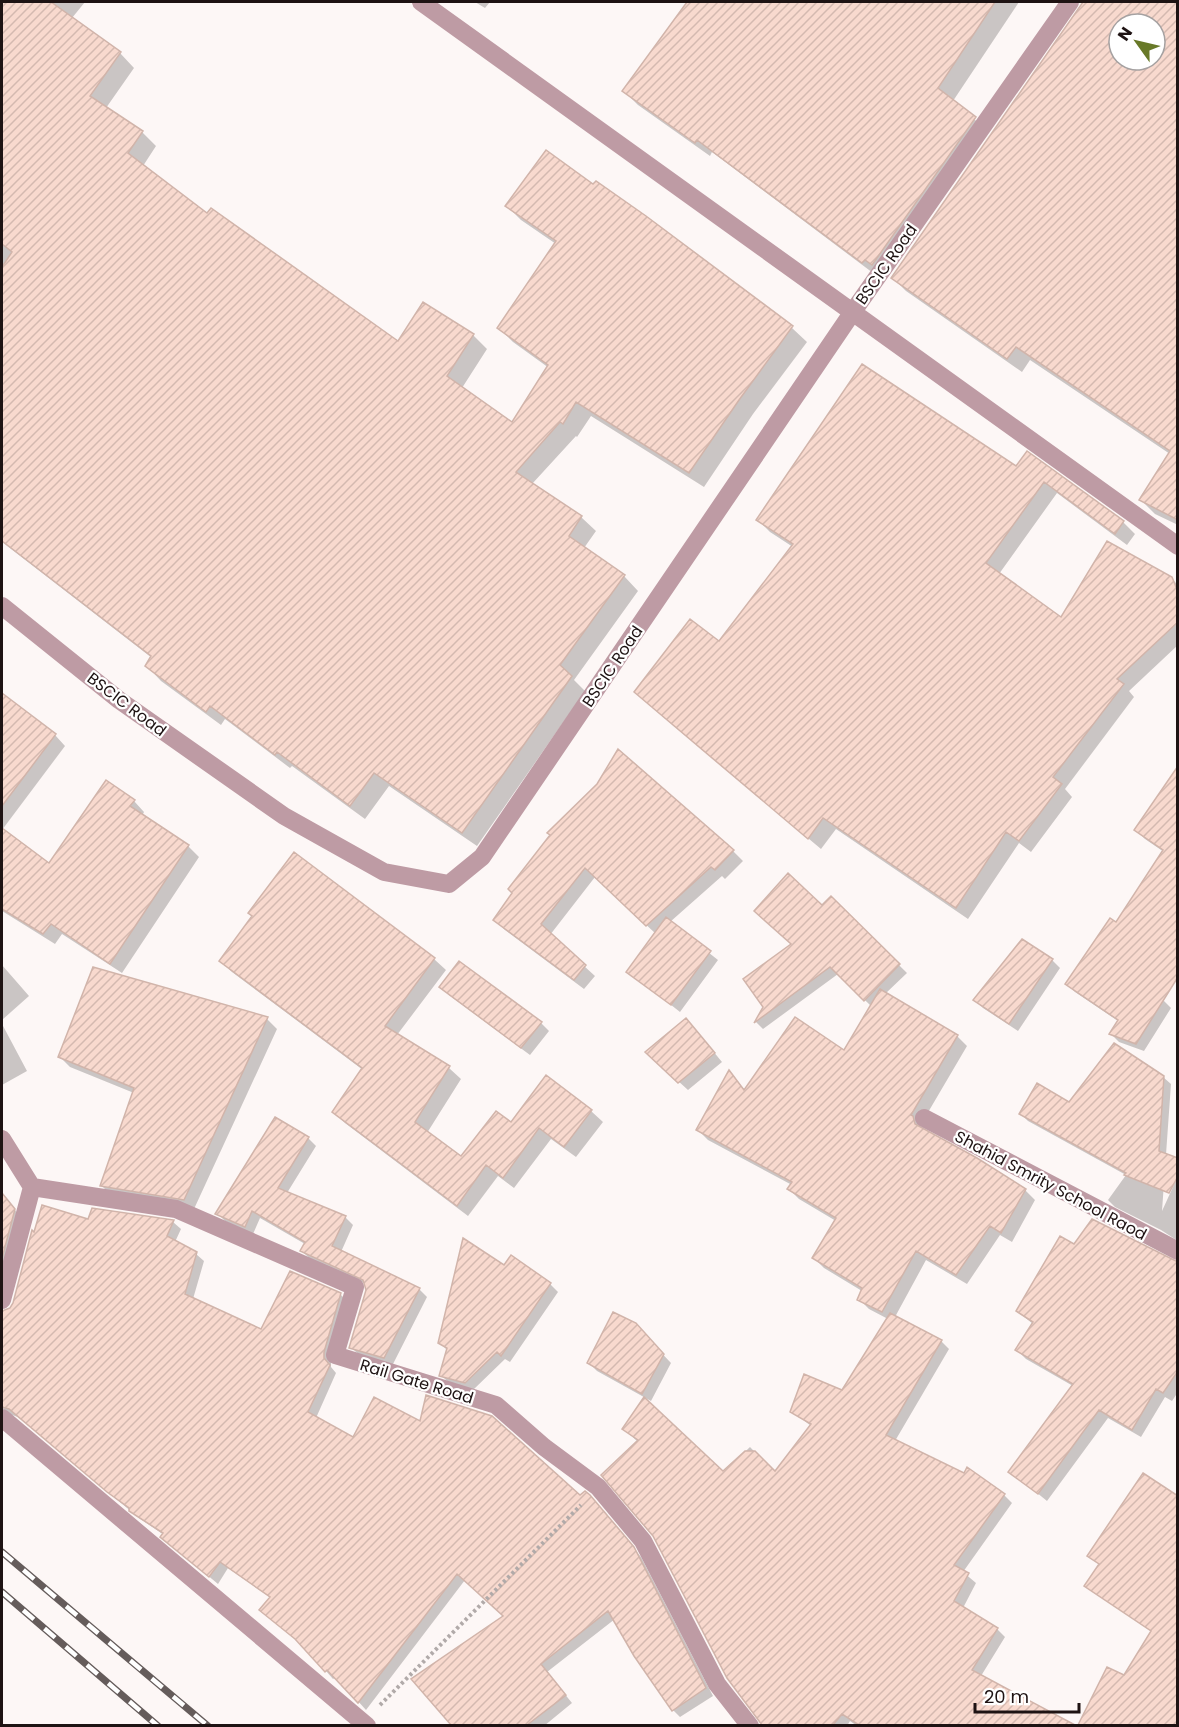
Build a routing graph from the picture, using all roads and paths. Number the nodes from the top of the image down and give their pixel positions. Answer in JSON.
{"nodes":[{"id":1,"x":421,"y":2,"type":"edge"},
{"id":2,"x":1070,"y":2,"type":"edge"},
{"id":3,"x":852,"y":313,"type":"junction"},
{"id":4,"x":1178,"y":546,"type":"edge"},
{"id":5,"x":2,"y":606,"type":"edge"},
{"id":6,"x":924,"y":1118,"type":"dead end"},
{"id":7,"x":2,"y":1139,"type":"edge"},
{"id":8,"x":32,"y":1187,"type":"junction"},
{"id":9,"x":1178,"y":1251,"type":"edge"},
{"id":10,"x":2,"y":1300,"type":"edge"},
{"id":11,"x":2,"y":1418,"type":"edge"},
{"id":12,"x":598,"y":1487,"type":"junction"},
{"id":13,"x":364,"y":1724,"type":"edge"},
{"id":14,"x":750,"y":1725,"type":"edge"}],
"edges":[{"from":1,"to":3,"type":"street"},
{"from":2,"to":3,"type":"street","name":"BSCIC Road"},
{"from":3,"to":4,"type":"street"},
{"from":3,"to":5,"type":"street","name":"BSCIC Road"},
{"from":6,"to":9,"type":"street","name":"Shahid Smrity School Raod"},
{"from":7,"to":8,"type":"street"},
{"from":8,"to":10,"type":"street"},
{"from":8,"to":12,"type":"street","name":"Rail Gate Road"},
{"from":11,"to":13,"type":"street"},
{"from":12,"to":13,"type":"path"},
{"from":12,"to":14,"type":"street","name":"Rail Gate Road"}]}
